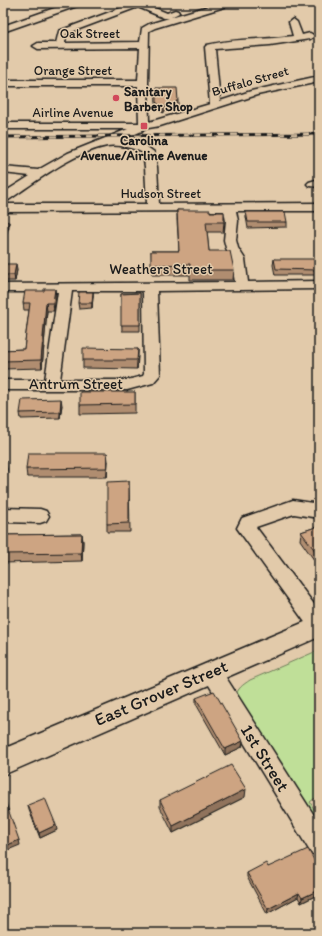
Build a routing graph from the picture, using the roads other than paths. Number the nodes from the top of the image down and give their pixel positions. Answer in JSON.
{"nodes":[{"id":1,"x":77,"y":3,"type":"edge"},
{"id":2,"x":152,"y":3,"type":"edge"},
{"id":3,"x":228,"y":3,"type":"edge"},
{"id":4,"x":140,"y":4,"type":"edge"},
{"id":5,"x":178,"y":15,"type":"junction"},
{"id":6,"x":293,"y":22,"type":"dead end"},
{"id":7,"x":3,"y":29,"type":"edge"},
{"id":8,"x":310,"y":36,"type":"dead end"},
{"id":9,"x":298,"y":37,"type":"junction"},
{"id":10,"x":38,"y":46,"type":"dead end"},
{"id":11,"x":60,"y":46,"type":"junction"},
{"id":12,"x":143,"y":46,"type":"junction"},
{"id":13,"x":319,"y":79,"type":"edge"},
{"id":14,"x":143,"y":83,"type":"junction"},
{"id":15,"x":3,"y":84,"type":"edge"},
{"id":16,"x":215,"y":105,"type":"junction"},
{"id":17,"x":3,"y":126,"type":"edge"},
{"id":18,"x":144,"y":126,"type":"junction"},
{"id":19,"x":107,"y":142,"type":"junction"},
{"id":20,"x":3,"y":170,"type":"edge"},
{"id":21,"x":40,"y":174,"type":"junction"},
{"id":22,"x":5,"y":195,"type":"edge"},
{"id":23,"x":229,"y":207,"type":"junction"},
{"id":24,"x":319,"y":207,"type":"edge"},
{"id":25,"x":3,"y":208,"type":"edge"},
{"id":26,"x":153,"y":208,"type":"junction"},
{"id":27,"x":319,"y":285,"type":"edge"},
{"id":28,"x":242,"y":286,"type":"junction"},
{"id":29,"x":66,"y":287,"type":"junction"},
{"id":30,"x":150,"y":287,"type":"junction"},
{"id":31,"x":3,"y":288,"type":"edge"},
{"id":32,"x":52,"y":384,"type":"junction"},
{"id":33,"x":3,"y":385,"type":"edge"},
{"id":34,"x":319,"y":511,"type":"edge"},
{"id":35,"x":3,"y":515,"type":"edge"},
{"id":36,"x":40,"y":516,"type":"dead end"},
{"id":37,"x":319,"y":626,"type":"edge"},
{"id":38,"x":211,"y":671,"type":"junction"},
{"id":39,"x":3,"y":762,"type":"edge"},
{"id":40,"x":319,"y":845,"type":"edge"}],
"edges":[{"from":1,"to":7,"type":"street"},
{"from":2,"to":5,"type":"street"},
{"from":3,"to":5,"type":"street"},
{"from":4,"to":5,"type":"street"},
{"from":4,"to":11,"type":"street"},
{"from":5,"to":12,"type":"street"},
{"from":6,"to":9,"type":"street"},
{"from":8,"to":9,"type":"street"},
{"from":9,"to":16,"type":"street"},
{"from":10,"to":11,"type":"street","name":"Oak Street"},
{"from":11,"to":12,"type":"street","name":"Oak Street"},
{"from":12,"to":14,"type":"street"},
{"from":13,"to":16,"type":"street","name":"Buffalo Street"},
{"from":14,"to":15,"type":"street","name":"Orange Street"},
{"from":14,"to":18,"type":"street"},
{"from":16,"to":18,"type":"street","name":"Buffalo Street"},
{"from":17,"to":18,"type":"street","name":"Airline Avenue"},
{"from":18,"to":19,"type":"street"},
{"from":19,"to":21,"type":"street"},
{"from":19,"to":26,"type":"street"},
{"from":20,"to":21,"type":"street"},
{"from":21,"to":22,"type":"street"},
{"from":23,"to":24,"type":"street","name":"Hudson Street"},
{"from":23,"to":26,"type":"street","name":"Hudson Street"},
{"from":23,"to":28,"type":"street"},
{"from":25,"to":26,"type":"street","name":"Hudson Street"},
{"from":27,"to":28,"type":"street","name":"Weathers Street"},
{"from":28,"to":30,"type":"street","name":"Weathers Street"},
{"from":29,"to":30,"type":"street","name":"Weathers Street"},
{"from":29,"to":31,"type":"street","name":"Weathers Street"},
{"from":29,"to":32,"type":"street"},
{"from":30,"to":32,"type":"street","name":"Antrum Street"},
{"from":32,"to":33,"type":"street","name":"Antrum Street"},
{"from":34,"to":37,"type":"street"},
{"from":35,"to":36,"type":"street"},
{"from":37,"to":38,"type":"main road","name":"East Grover Street"},
{"from":38,"to":39,"type":"main road","name":"East Grover Street"},
{"from":38,"to":40,"type":"street","name":"1st Street"}]}
